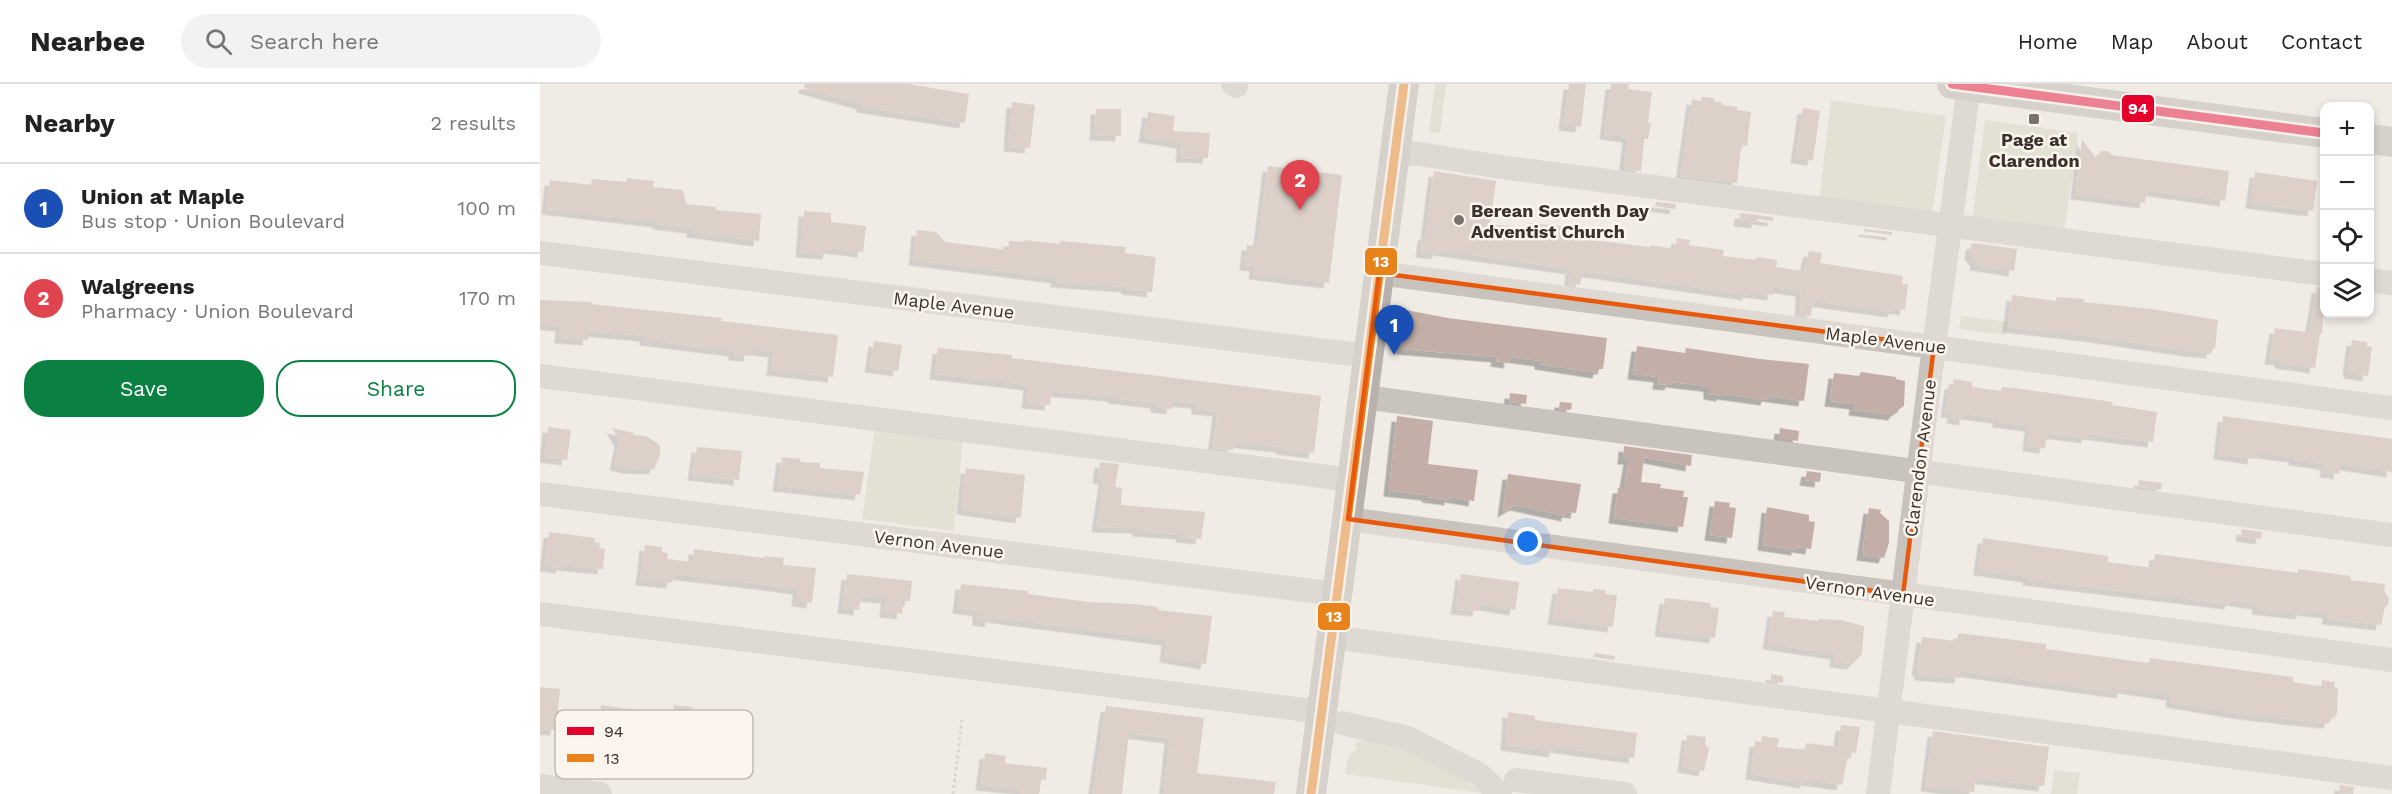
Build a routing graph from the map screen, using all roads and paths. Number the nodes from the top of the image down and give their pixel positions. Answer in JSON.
{"nodes":[{"id":1,"x":1404,"y":84,"type":"edge"},
{"id":2,"x":1961,"y":85,"type":"edge"},
{"id":3,"x":2320,"y":132,"type":"edge"},
{"id":4,"x":2374,"y":140,"type":"edge"},
{"id":5,"x":2392,"y":142,"type":"edge"},
{"id":6,"x":1395,"y":153,"type":"junction"},
{"id":7,"x":1952,"y":225,"type":"junction"},
{"id":8,"x":540,"y":253,"type":"edge"},
{"id":9,"x":1379,"y":273,"type":"junction"},
{"id":10,"x":2320,"y":273,"type":"edge"},
{"id":11,"x":2374,"y":281,"type":"edge"},
{"id":12,"x":2392,"y":283,"type":"edge"},
{"id":13,"x":1934,"y":346,"type":"junction"},
{"id":14,"x":1368,"y":356,"type":"junction"},
{"id":15,"x":540,"y":376,"type":"edge"},
{"id":16,"x":1364,"y":397,"type":"junction"},
{"id":17,"x":2392,"y":408,"type":"edge"},
{"id":18,"x":1918,"y":472,"type":"junction"},
{"id":19,"x":1352,"y":480,"type":"junction"},
{"id":20,"x":540,"y":494,"type":"edge"},
{"id":21,"x":1348,"y":519,"type":"junction"},
{"id":22,"x":2392,"y":535,"type":"edge"},
{"id":23,"x":1337,"y":594,"type":"junction"},
{"id":24,"x":1903,"y":595,"type":"junction"},
{"id":25,"x":540,"y":614,"type":"edge"},
{"id":26,"x":1332,"y":637,"type":"junction"},
{"id":27,"x":2392,"y":660,"type":"edge"},
{"id":28,"x":1887,"y":711,"type":"junction"},
{"id":29,"x":1332,"y":718,"type":"junction"},
{"id":30,"x":962,"y":720,"type":"dead end"},
{"id":31,"x":2392,"y":778,"type":"edge"},
{"id":32,"x":540,"y":786,"type":"edge"},
{"id":33,"x":1508,"y":787,"type":"edge"},
{"id":34,"x":600,"y":794,"type":"edge"},
{"id":35,"x":952,"y":794,"type":"edge"},
{"id":36,"x":1311,"y":794,"type":"edge"},
{"id":37,"x":1625,"y":794,"type":"edge"},
{"id":38,"x":1878,"y":794,"type":"edge"}],
"edges":[{"from":1,"to":6,"type":"main road"},
{"from":2,"to":3,"type":"main road"},
{"from":2,"to":7,"type":"street","name":"Clarendon Avenue"},
{"from":4,"to":5,"type":"main road"},
{"from":6,"to":7,"type":"street"},
{"from":6,"to":9,"type":"main road"},
{"from":7,"to":10,"type":"street"},
{"from":7,"to":13,"type":"street","name":"Clarendon Avenue"},
{"from":8,"to":14,"type":"street","name":"Maple Avenue"},
{"from":9,"to":13,"type":"street","name":"Maple Avenue"},
{"from":9,"to":14,"type":"main road"},
{"from":11,"to":12,"type":"street"},
{"from":13,"to":17,"type":"street","name":"Maple Avenue"},
{"from":13,"to":18,"type":"street","name":"Clarendon Avenue"},
{"from":14,"to":16,"type":"main road"},
{"from":15,"to":19,"type":"street"},
{"from":16,"to":18,"type":"street"},
{"from":16,"to":19,"type":"main road"},
{"from":18,"to":22,"type":"street"},
{"from":18,"to":24,"type":"street","name":"Clarendon Avenue"},
{"from":19,"to":21,"type":"main road"},
{"from":20,"to":23,"type":"street","name":"Vernon Avenue"},
{"from":21,"to":23,"type":"main road"},
{"from":21,"to":24,"type":"street","name":"Vernon Avenue"},
{"from":23,"to":26,"type":"main road"},
{"from":24,"to":27,"type":"street","name":"Vernon Avenue"},
{"from":24,"to":28,"type":"street","name":"Clarendon Avenue"},
{"from":25,"to":29,"type":"street"},
{"from":26,"to":28,"type":"street"},
{"from":26,"to":29,"type":"main road"},
{"from":28,"to":31,"type":"street"},
{"from":28,"to":38,"type":"street","name":"Clarendon Avenue"},
{"from":29,"to":33,"type":"street"},
{"from":29,"to":36,"type":"main road"},
{"from":30,"to":35,"type":"path"},
{"from":32,"to":34,"type":"street"},
{"from":33,"to":37,"type":"street"}]}
